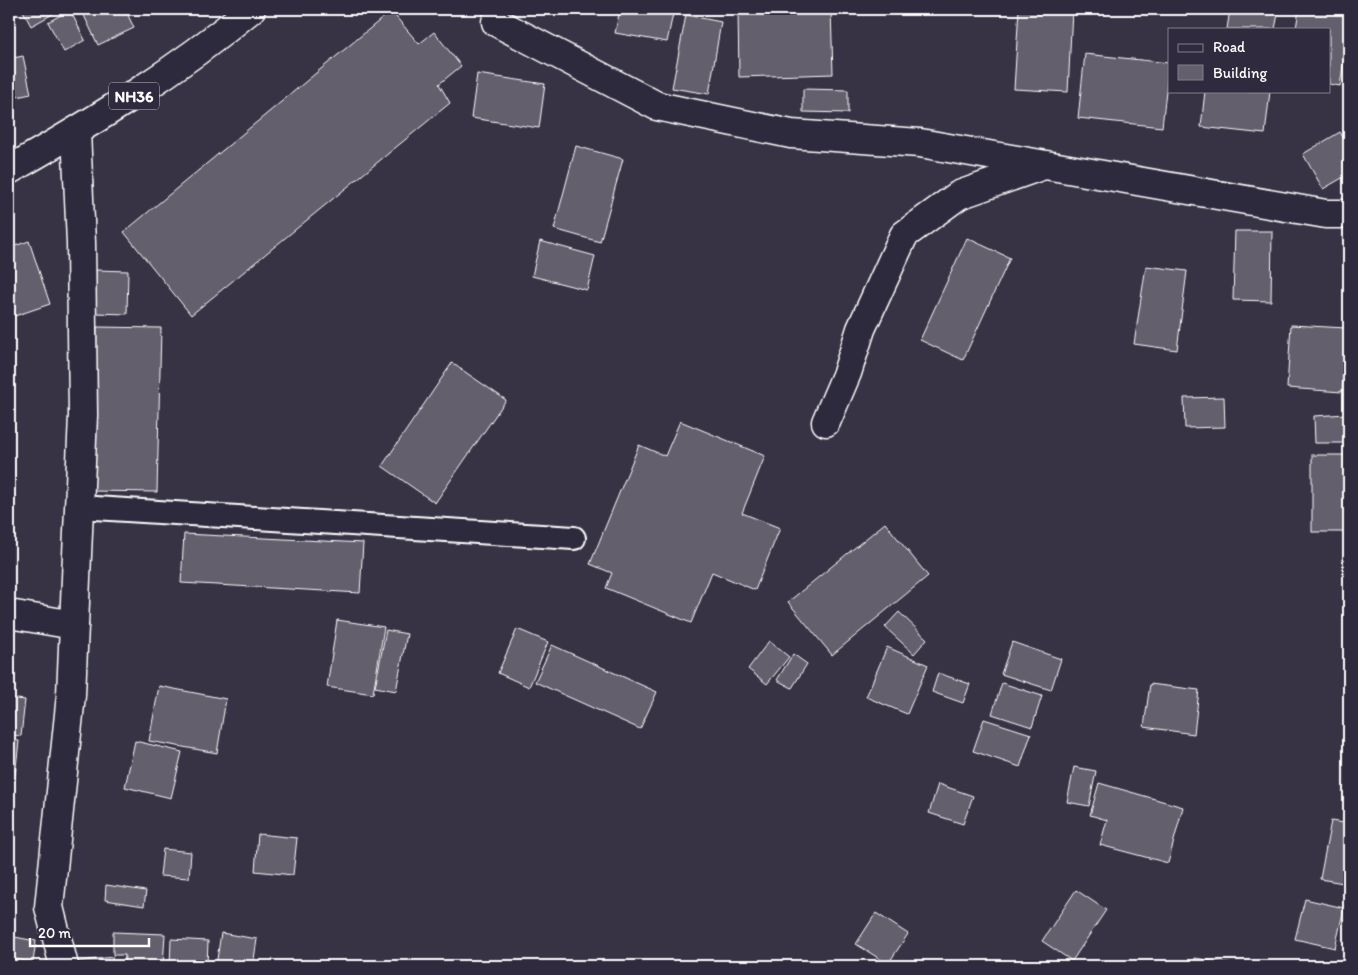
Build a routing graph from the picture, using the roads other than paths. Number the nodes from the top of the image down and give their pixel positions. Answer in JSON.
{"nodes":[{"id":1,"x":251,"y":9,"type":"edge"},
{"id":2,"x":496,"y":22,"type":"dead end"},
{"id":3,"x":76,"y":132,"type":"junction"},
{"id":4,"x":1045,"y":165,"type":"junction"},
{"id":5,"x":9,"y":170,"type":"edge"},
{"id":6,"x":1349,"y":214,"type":"edge"},
{"id":7,"x":826,"y":422,"type":"dead end"},
{"id":8,"x":80,"y":507,"type":"junction"},
{"id":9,"x":574,"y":538,"type":"dead end"},
{"id":10,"x":9,"y":614,"type":"edge"},
{"id":11,"x":74,"y":625,"type":"junction"},
{"id":12,"x":64,"y":966,"type":"edge"}],
"edges":[{"from":1,"to":3,"type":"main road","number":"NH36"},
{"from":2,"to":4,"type":"main road"},
{"from":3,"to":5,"type":"main road","number":"NH36"},
{"from":3,"to":8,"type":"main road"},
{"from":4,"to":6,"type":"main road"},
{"from":4,"to":7,"type":"main road"},
{"from":8,"to":9,"type":"lane"},
{"from":8,"to":11,"type":"main road"},
{"from":10,"to":11,"type":"main road"},
{"from":11,"to":12,"type":"main road"}]}
